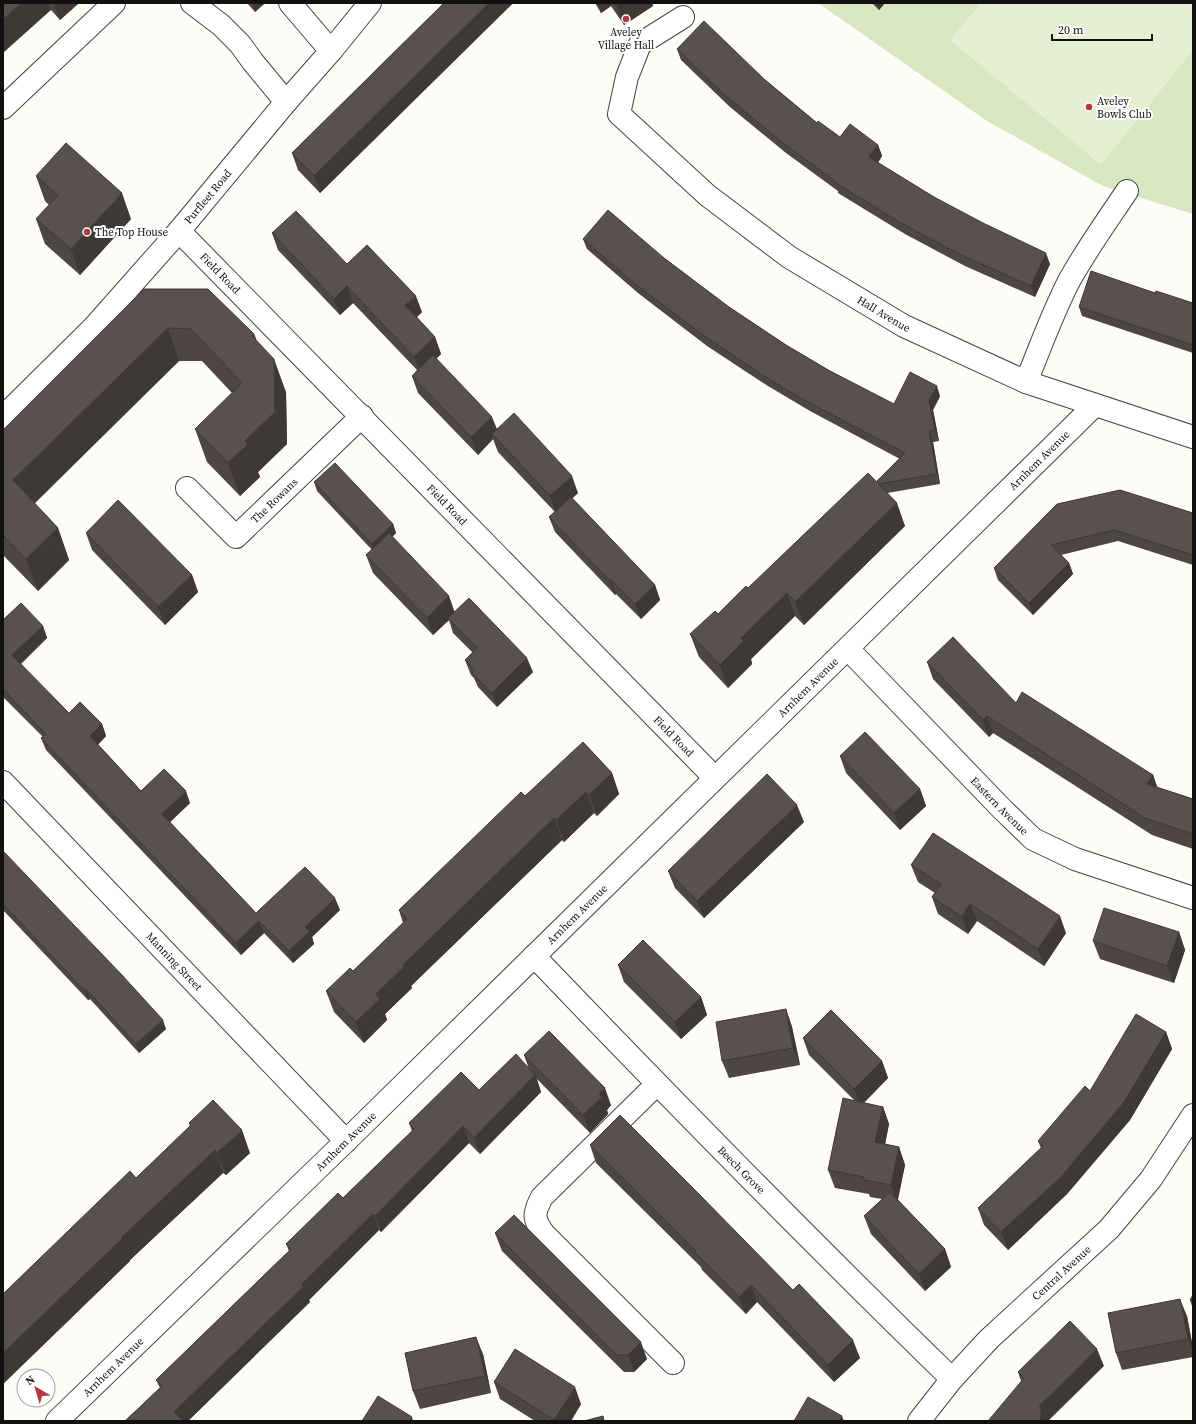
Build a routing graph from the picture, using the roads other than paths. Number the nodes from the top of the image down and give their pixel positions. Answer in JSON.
{"nodes":[{"id":1,"x":114,"y":3,"type":"edge"},
{"id":2,"x":192,"y":3,"type":"edge"},
{"id":3,"x":290,"y":3,"type":"edge"},
{"id":4,"x":370,"y":3,"type":"edge"},
{"id":5,"x":683,"y":17,"type":"dead end"},
{"id":6,"x":331,"y":51,"type":"junction"},
{"id":7,"x":286,"y":102,"type":"junction"},
{"id":8,"x":3,"y":108,"type":"edge"},
{"id":9,"x":1127,"y":191,"type":"dead end"},
{"id":10,"x":180,"y":231,"type":"junction"},
{"id":11,"x":1026,"y":382,"type":"junction"},
{"id":12,"x":1095,"y":405,"type":"junction"},
{"id":13,"x":362,"y":416,"type":"junction"},
{"id":14,"x":3,"y":417,"type":"edge"},
{"id":15,"x":1193,"y":436,"type":"edge"},
{"id":16,"x":188,"y":488,"type":"dead end"},
{"id":17,"x":848,"y":649,"type":"junction"},
{"id":18,"x":715,"y":778,"type":"junction"},
{"id":19,"x":3,"y":782,"type":"edge"},
{"id":20,"x":1193,"y":898,"type":"edge"},
{"id":21,"x":534,"y":956,"type":"junction"},
{"id":22,"x":657,"y":1084,"type":"junction"},
{"id":23,"x":1193,"y":1115,"type":"edge"},
{"id":24,"x":346,"y":1140,"type":"junction"},
{"id":25,"x":673,"y":1363,"type":"dead end"},
{"id":26,"x":952,"y":1380,"type":"junction"},
{"id":27,"x":57,"y":1421,"type":"edge"},
{"id":28,"x":919,"y":1421,"type":"edge"}],
"edges":[{"from":1,"to":8,"type":"street"},
{"from":2,"to":7,"type":"street"},
{"from":3,"to":6,"type":"street"},
{"from":4,"to":6,"type":"street","name":"Purfleet Road"},
{"from":5,"to":11,"type":"street","name":"Hall Avenue"},
{"from":6,"to":7,"type":"street","name":"Purfleet Road"},
{"from":7,"to":10,"type":"street","name":"Purfleet Road"},
{"from":9,"to":11,"type":"street"},
{"from":10,"to":13,"type":"street","name":"Field Road"},
{"from":10,"to":14,"type":"street","name":"Purfleet Road"},
{"from":11,"to":12,"type":"street","name":"Hall Avenue"},
{"from":12,"to":15,"type":"street","name":"Hall Avenue"},
{"from":12,"to":17,"type":"street","name":"Arnhem Avenue"},
{"from":13,"to":16,"type":"street","name":"The Rowans"},
{"from":13,"to":18,"type":"street","name":"Field Road"},
{"from":17,"to":18,"type":"street","name":"Arnhem Avenue"},
{"from":17,"to":20,"type":"street","name":"Eastern Avenue"},
{"from":18,"to":21,"type":"street","name":"Arnhem Avenue"},
{"from":19,"to":24,"type":"street","name":"Manning Street"},
{"from":21,"to":22,"type":"street","name":"Beech Grove"},
{"from":21,"to":24,"type":"street","name":"Arnhem Avenue"},
{"from":22,"to":25,"type":"street"},
{"from":22,"to":26,"type":"street","name":"Beech Grove"},
{"from":23,"to":26,"type":"street","name":"Central Avenue"},
{"from":24,"to":27,"type":"street","name":"Arnhem Avenue"},
{"from":26,"to":28,"type":"street","name":"Central Avenue"}]}
